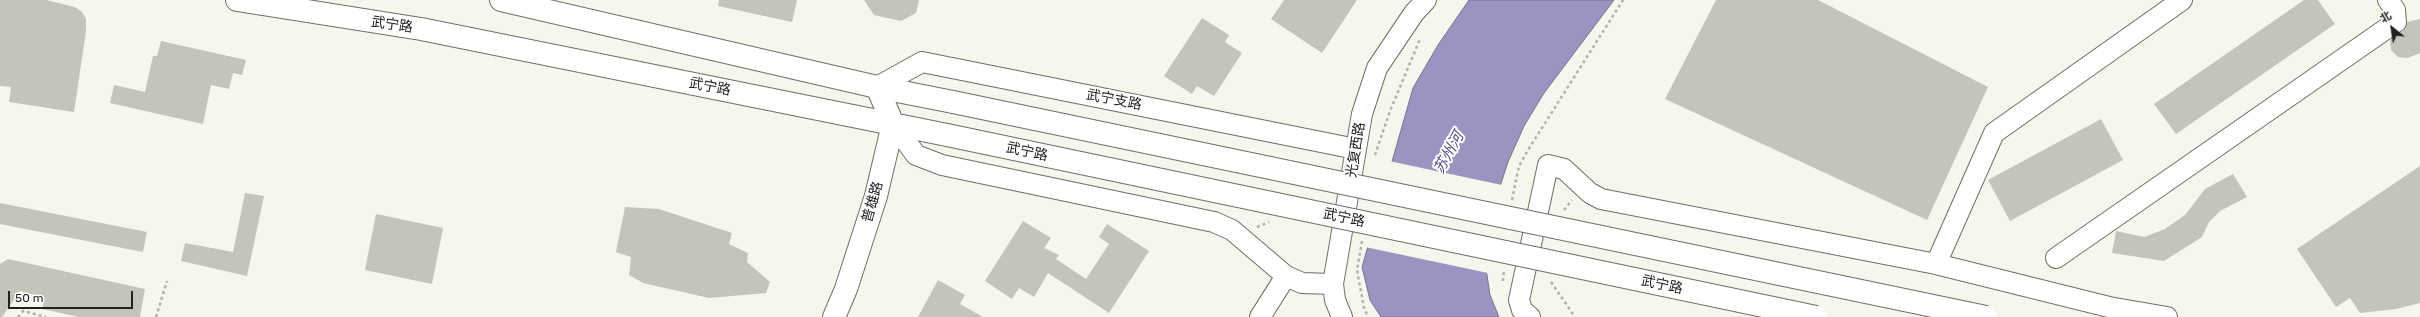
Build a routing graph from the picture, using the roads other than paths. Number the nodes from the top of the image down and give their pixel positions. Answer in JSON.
{"nodes":[{"id":1,"x":237,"y":0,"type":"edge"},
{"id":2,"x":501,"y":0,"type":"edge"},
{"id":3,"x":1426,"y":0,"type":"edge"},
{"id":4,"x":2182,"y":0,"type":"edge"},
{"id":5,"x":2388,"y":0,"type":"edge"},
{"id":6,"x":313,"y":7,"type":"edge"},
{"id":7,"x":877,"y":87,"type":"junction"},
{"id":8,"x":893,"y":124,"type":"junction"},
{"id":9,"x":1356,"y":149,"type":"junction"},
{"id":10,"x":2056,"y":258,"type":"dead end"},
{"id":11,"x":1936,"y":264,"type":"junction"},
{"id":12,"x":1286,"y":276,"type":"junction"},
{"id":13,"x":1334,"y":284,"type":"junction"},
{"id":14,"x":834,"y":317,"type":"edge"},
{"id":15,"x":1260,"y":317,"type":"edge"},
{"id":16,"x":1342,"y":317,"type":"edge"},
{"id":17,"x":1530,"y":317,"type":"edge"},
{"id":18,"x":1816,"y":317,"type":"edge"},
{"id":19,"x":1986,"y":317,"type":"edge"},
{"id":20,"x":2167,"y":317,"type":"edge"}],
"edges":[{"from":1,"to":6,"type":"main road","name":"武宁路"},
{"from":2,"to":7,"type":"main road"},
{"from":3,"to":9,"type":"street","name":"光复西路"},
{"from":4,"to":11,"type":"street"},
{"from":5,"to":10,"type":"street"},
{"from":6,"to":8,"type":"main road","name":"武宁路"},
{"from":7,"to":8,"type":"main road"},
{"from":7,"to":9,"type":"street","name":"武宁支路"},
{"from":7,"to":19,"type":"main road","bridge":true},
{"from":8,"to":12,"type":"street"},
{"from":8,"to":14,"type":"main road","name":"普雄路"},
{"from":8,"to":18,"type":"main road","name":"武宁路","bridge":true},
{"from":9,"to":13,"type":"street","name":"光复西路"},
{"from":11,"to":17,"type":"street"},
{"from":11,"to":20,"type":"street"},
{"from":12,"to":13,"type":"street"},
{"from":12,"to":15,"type":"street"},
{"from":13,"to":16,"type":"street","name":"光复西路"}]}
